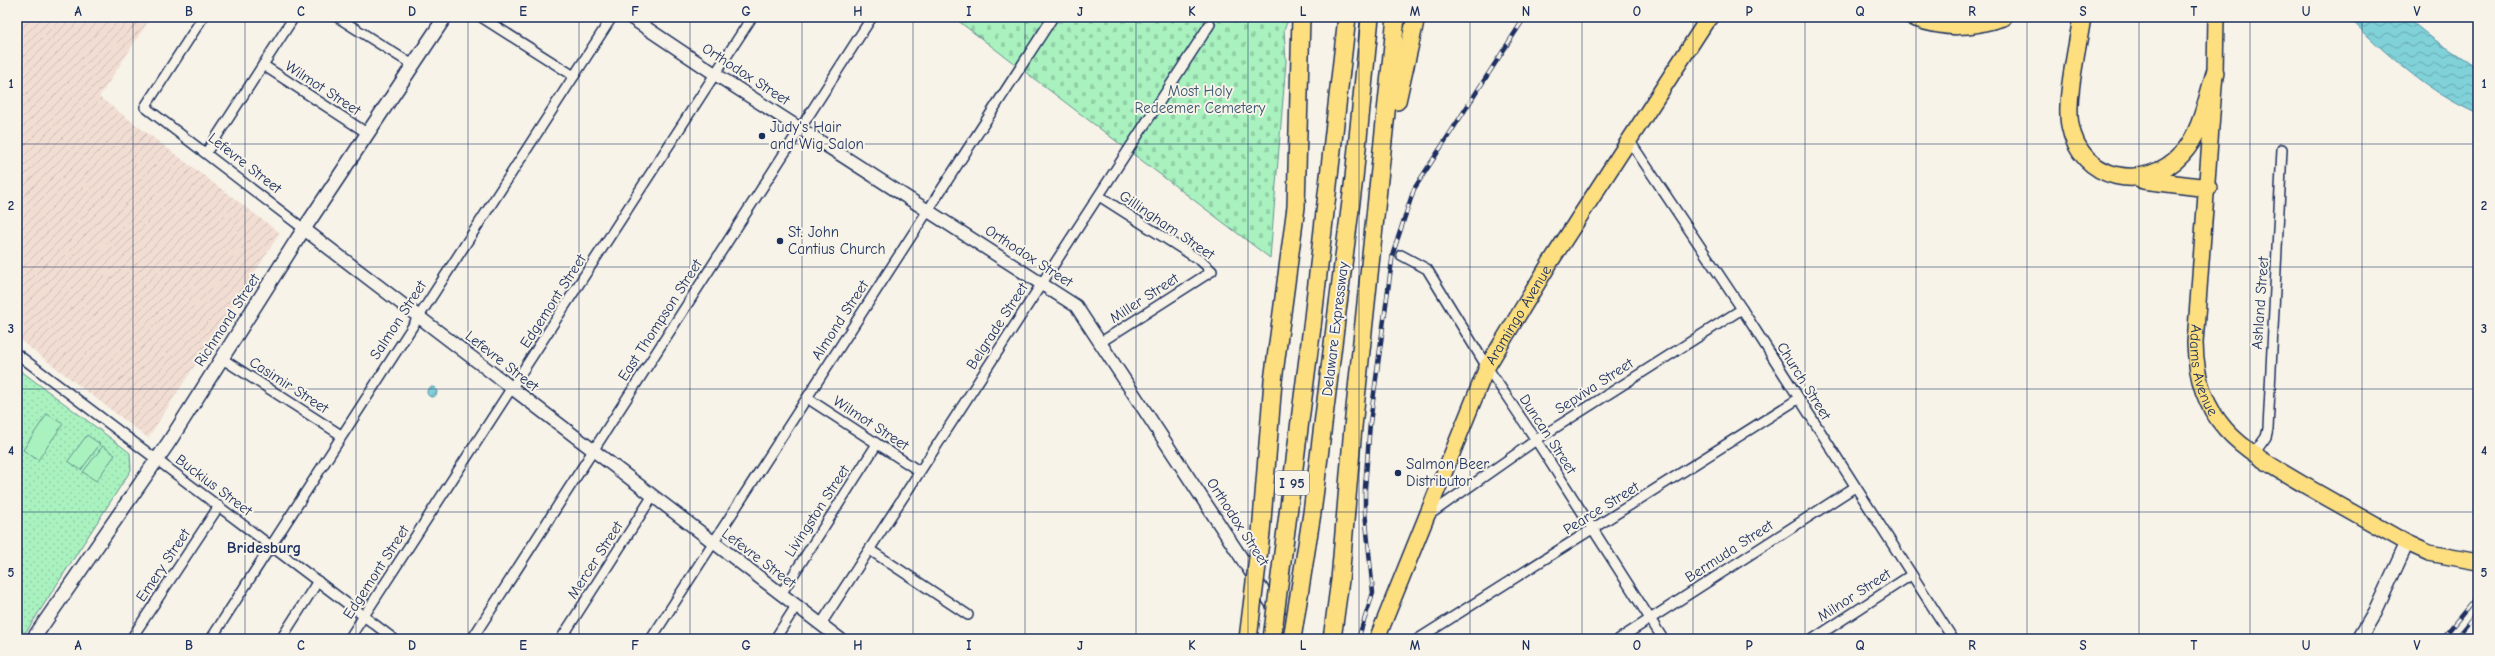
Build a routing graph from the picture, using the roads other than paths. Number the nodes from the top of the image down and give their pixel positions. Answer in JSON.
{"nodes":[{"id":1,"x":203,"y":17,"type":"edge"},
{"id":2,"x":294,"y":17,"type":"edge"},
{"id":3,"x":337,"y":17,"type":"edge"},
{"id":4,"x":445,"y":17,"type":"edge"},
{"id":5,"x":481,"y":17,"type":"edge"},
{"id":6,"x":612,"y":17,"type":"edge"},
{"id":7,"x":630,"y":17,"type":"edge"},
{"id":8,"x":752,"y":17,"type":"edge"},
{"id":9,"x":872,"y":17,"type":"edge"},
{"id":10,"x":1053,"y":17,"type":"edge"},
{"id":11,"x":1348,"y":17,"type":"edge"},
{"id":12,"x":1370,"y":17,"type":"edge"},
{"id":13,"x":1396,"y":17,"type":"edge"},
{"id":14,"x":1416,"y":17,"type":"edge"},
{"id":15,"x":1709,"y":17,"type":"edge"},
{"id":16,"x":1913,"y":17,"type":"edge"},
{"id":17,"x":2003,"y":17,"type":"edge"},
{"id":18,"x":2082,"y":17,"type":"edge"},
{"id":19,"x":2216,"y":17,"type":"edge"},
{"id":20,"x":1301,"y":18,"type":"edge"},
{"id":21,"x":1210,"y":24,"type":"dead end"},
{"id":22,"x":264,"y":65,"type":"junction"},
{"id":23,"x":413,"y":65,"type":"junction"},
{"id":24,"x":2215,"y":73,"type":"junction"},
{"id":25,"x":715,"y":74,"type":"junction"},
{"id":26,"x":574,"y":76,"type":"junction"},
{"id":27,"x":801,"y":128,"type":"junction"},
{"id":28,"x":367,"y":133,"type":"junction"},
{"id":29,"x":1629,"y":140,"type":"junction"},
{"id":30,"x":2282,"y":149,"type":"dead end"},
{"id":31,"x":206,"y":153,"type":"junction"},
{"id":32,"x":2136,"y":179,"type":"junction"},
{"id":33,"x":2208,"y":188,"type":"junction"},
{"id":34,"x":1099,"y":196,"type":"junction"},
{"id":35,"x":928,"y":210,"type":"junction"},
{"id":36,"x":304,"y":229,"type":"junction"},
{"id":37,"x":1373,"y":237,"type":"junction"},
{"id":38,"x":1401,"y":254,"type":"dead end"},
{"id":39,"x":1202,"y":278,"type":"joint"},
{"id":40,"x":1042,"y":282,"type":"junction"},
{"id":41,"x":1742,"y":309,"type":"junction"},
{"id":42,"x":418,"y":315,"type":"junction"},
{"id":43,"x":1101,"y":342,"type":"junction"},
{"id":44,"x":17,"y":354,"type":"edge"},
{"id":45,"x":221,"y":358,"type":"junction"},
{"id":46,"x":1486,"y":367,"type":"junction"},
{"id":47,"x":513,"y":389,"type":"junction"},
{"id":48,"x":807,"y":398,"type":"junction"},
{"id":49,"x":1798,"y":399,"type":"junction"},
{"id":50,"x":1353,"y":427,"type":"junction"},
{"id":51,"x":341,"y":436,"type":"junction"},
{"id":52,"x":1536,"y":440,"type":"junction"},
{"id":53,"x":877,"y":444,"type":"junction"},
{"id":54,"x":592,"y":450,"type":"junction"},
{"id":55,"x":2253,"y":455,"type":"junction"},
{"id":56,"x":156,"y":459,"type":"junction"},
{"id":57,"x":919,"y":471,"type":"junction"},
{"id":58,"x":1855,"y":487,"type":"junction"},
{"id":59,"x":652,"y":497,"type":"junction"},
{"id":60,"x":219,"y":506,"type":"junction"},
{"id":61,"x":1424,"y":518,"type":"junction"},
{"id":62,"x":1592,"y":530,"type":"junction"},
{"id":63,"x":714,"y":543,"type":"junction"},
{"id":64,"x":2407,"y":543,"type":"junction"},
{"id":65,"x":271,"y":546,"type":"junction"},
{"id":66,"x":870,"y":550,"type":"junction"},
{"id":67,"x":2478,"y":562,"type":"edge"},
{"id":68,"x":1911,"y":575,"type":"junction"},
{"id":69,"x":318,"y":581,"type":"junction"},
{"id":70,"x":781,"y":594,"type":"junction"},
{"id":71,"x":796,"y":606,"type":"junction"},
{"id":72,"x":968,"y":615,"type":"dead end"},
{"id":73,"x":364,"y":616,"type":"junction"},
{"id":74,"x":1650,"y":619,"type":"junction"},
{"id":75,"x":821,"y":624,"type":"junction"},
{"id":76,"x":33,"y":639,"type":"edge"},
{"id":77,"x":131,"y":639,"type":"edge"},
{"id":78,"x":211,"y":639,"type":"edge"},
{"id":79,"x":281,"y":639,"type":"edge"},
{"id":80,"x":349,"y":639,"type":"edge"},
{"id":81,"x":394,"y":639,"type":"edge"},
{"id":82,"x":472,"y":639,"type":"edge"},
{"id":83,"x":561,"y":639,"type":"edge"},
{"id":84,"x":651,"y":639,"type":"edge"},
{"id":85,"x":775,"y":639,"type":"edge"},
{"id":86,"x":840,"y":639,"type":"edge"},
{"id":87,"x":1248,"y":639,"type":"edge"},
{"id":88,"x":1272,"y":639,"type":"edge"},
{"id":89,"x":1292,"y":639,"type":"edge"},
{"id":90,"x":1295,"y":639,"type":"edge"},
{"id":91,"x":1321,"y":639,"type":"edge"},
{"id":92,"x":1332,"y":639,"type":"edge"},
{"id":93,"x":1377,"y":639,"type":"edge"},
{"id":94,"x":1418,"y":639,"type":"edge"},
{"id":95,"x":1619,"y":639,"type":"edge"},
{"id":96,"x":1663,"y":639,"type":"edge"},
{"id":97,"x":1813,"y":639,"type":"edge"},
{"id":98,"x":1953,"y":639,"type":"edge"},
{"id":99,"x":2359,"y":639,"type":"edge"}],
"edges":[{"from":1,"to":31,"type":"street","name":"Lefevre Street"},
{"from":2,"to":22,"type":"street"},
{"from":3,"to":23,"type":"street"},
{"from":4,"to":23,"type":"main road","name":"Richmond Street"},
{"from":5,"to":26,"type":"street"},
{"from":6,"to":26,"type":"street","name":"Salmon Street"},
{"from":7,"to":25,"type":"street","name":"Orthodox Street"},
{"from":8,"to":25,"type":"street","name":"Edgemont Street"},
{"from":9,"to":27,"type":"street","name":"East Thompson Street"},
{"from":10,"to":35,"type":"street","name":"Almond Street"},
{"from":11,"to":88,"type":"highway","name":"Delaware Expressway","number":"I 95","bridge":true},
{"from":12,"to":89,"type":"highway","name":"Delaware Expressway","number":"I 95","bridge":true},
{"from":13,"to":37,"type":"highway"},
{"from":14,"to":37,"type":"highway"},
{"from":15,"to":29,"type":"main road","name":"Aramingo Avenue"},
{"from":16,"to":17,"type":"highway"},
{"from":18,"to":32,"type":"highway"},
{"from":19,"to":24,"type":"main road","name":"Adams Avenue"},
{"from":20,"to":87,"type":"highway","bridge":true},
{"from":21,"to":34,"type":"street","name":"Belgrade Street"},
{"from":22,"to":28,"type":"street","name":"Wilmot Street"},
{"from":22,"to":31,"type":"street"},
{"from":23,"to":28,"type":"main road","name":"Richmond Street"},
{"from":24,"to":32,"type":"highway"},
{"from":24,"to":33,"type":"main road","name":"Adams Avenue"},
{"from":25,"to":27,"type":"street","name":"Orthodox Street"},
{"from":25,"to":47,"type":"street","name":"Edgemont Street"},
{"from":26,"to":42,"type":"street","name":"Salmon Street"},
{"from":27,"to":35,"type":"street","name":"Orthodox Street"},
{"from":27,"to":54,"type":"street","name":"East Thompson Street"},
{"from":28,"to":36,"type":"main road","name":"Richmond Street"},
{"from":29,"to":41,"type":"street","name":"Church Street"},
{"from":29,"to":46,"type":"main road","name":"Aramingo Avenue"},
{"from":30,"to":55,"type":"street","name":"Ashland Street"},
{"from":31,"to":36,"type":"street","name":"Lefevre Street"},
{"from":32,"to":33,"type":"highway"},
{"from":33,"to":55,"type":"main road","name":"Adams Avenue"},
{"from":34,"to":39,"type":"street","name":"Gillingham Street"},
{"from":34,"to":40,"type":"street","name":"Belgrade Street"},
{"from":35,"to":40,"type":"street","name":"Orthodox Street"},
{"from":35,"to":48,"type":"street","name":"Almond Street"},
{"from":36,"to":42,"type":"street","name":"Lefevre Street"},
{"from":36,"to":45,"type":"main road","name":"Richmond Street"},
{"from":37,"to":50,"type":"highway"},
{"from":38,"to":46,"type":"street","name":"Duncan Street"},
{"from":39,"to":43,"type":"street","name":"Miller Street"},
{"from":40,"to":43,"type":"street","name":"Orthodox Street"},
{"from":40,"to":57,"type":"street","name":"Belgrade Street"},
{"from":41,"to":49,"type":"street","name":"Church Street"},
{"from":41,"to":52,"type":"street","name":"Sepviva Street"},
{"from":42,"to":47,"type":"street","name":"Lefevre Street"},
{"from":42,"to":51,"type":"street","name":"Salmon Street"},
{"from":43,"to":90,"type":"street","name":"Orthodox Street"},
{"from":44,"to":56,"type":"street","name":"Buckius Street"},
{"from":45,"to":51,"type":"street","name":"Casimir Street"},
{"from":45,"to":56,"type":"main road","name":"Richmond Street"},
{"from":46,"to":52,"type":"street","name":"Duncan Street"},
{"from":46,"to":61,"type":"main road","name":"Aramingo Avenue"},
{"from":47,"to":54,"type":"street","name":"Lefevre Street"},
{"from":47,"to":73,"type":"street","name":"Edgemont Street"},
{"from":48,"to":53,"type":"street","name":"Wilmot Street"},
{"from":48,"to":63,"type":"street","name":"Almond Street"},
{"from":49,"to":58,"type":"street","name":"Church Street"},
{"from":49,"to":62,"type":"street","name":"Pearce Street"},
{"from":50,"to":91,"type":"highway"},
{"from":50,"to":92,"type":"highway"},
{"from":51,"to":65,"type":"street","name":"Salmon Street"},
{"from":52,"to":61,"type":"street","name":"Sepviva Street"},
{"from":52,"to":62,"type":"street","name":"Duncan Street"},
{"from":53,"to":57,"type":"street","name":"Wilmot Street"},
{"from":53,"to":70,"type":"street","name":"Livingston Street"},
{"from":54,"to":59,"type":"street","name":"Lefevre Street"},
{"from":54,"to":82,"type":"street","name":"East Thompson Street"},
{"from":55,"to":64,"type":"main road","name":"Adams Avenue"},
{"from":56,"to":60,"type":"street","name":"Buckius Street"},
{"from":56,"to":76,"type":"main road","name":"Richmond Street"},
{"from":57,"to":66,"type":"street","name":"Belgrade Street"},
{"from":58,"to":68,"type":"street","name":"Church Street"},
{"from":58,"to":74,"type":"street","name":"Bermuda Street"},
{"from":59,"to":63,"type":"street","name":"Lefevre Street"},
{"from":59,"to":83,"type":"street","name":"Mercer Street"},
{"from":60,"to":65,"type":"street","name":"Buckius Street"},
{"from":60,"to":77,"type":"street","name":"Emery Street"},
{"from":61,"to":93,"type":"main road","name":"Aramingo Avenue"},
{"from":62,"to":74,"type":"street","name":"Duncan Street"},
{"from":62,"to":94,"type":"street","name":"Pearce Street"},
{"from":63,"to":70,"type":"street","name":"Lefevre Street"},
{"from":63,"to":84,"type":"street","name":"Almond Street"},
{"from":64,"to":67,"type":"main road","name":"Adams Avenue"},
{"from":64,"to":99,"type":"main road"},
{"from":65,"to":69,"type":"street","name":"Buckius Street"},
{"from":65,"to":78,"type":"street","name":"Salmon Street"},
{"from":66,"to":72,"type":"street"},
{"from":66,"to":75,"type":"street","name":"Belgrade Street"},
{"from":68,"to":97,"type":"street","name":"Milnor Street"},
{"from":68,"to":98,"type":"street","name":"Church Street"},
{"from":69,"to":73,"type":"street","name":"Buckius Street"},
{"from":69,"to":79,"type":"street"},
{"from":70,"to":71,"type":"street","name":"Lefevre Street"},
{"from":71,"to":75,"type":"street","name":"Lefevre Street"},
{"from":71,"to":85,"type":"street"},
{"from":73,"to":80,"type":"street","name":"Edgemont Street"},
{"from":73,"to":81,"type":"street","name":"Buckius Street"},
{"from":74,"to":95,"type":"street","name":"Bermuda Street"},
{"from":74,"to":96,"type":"street","name":"Duncan Street"},
{"from":75,"to":86,"type":"street","name":"Lefevre Street"}]}
